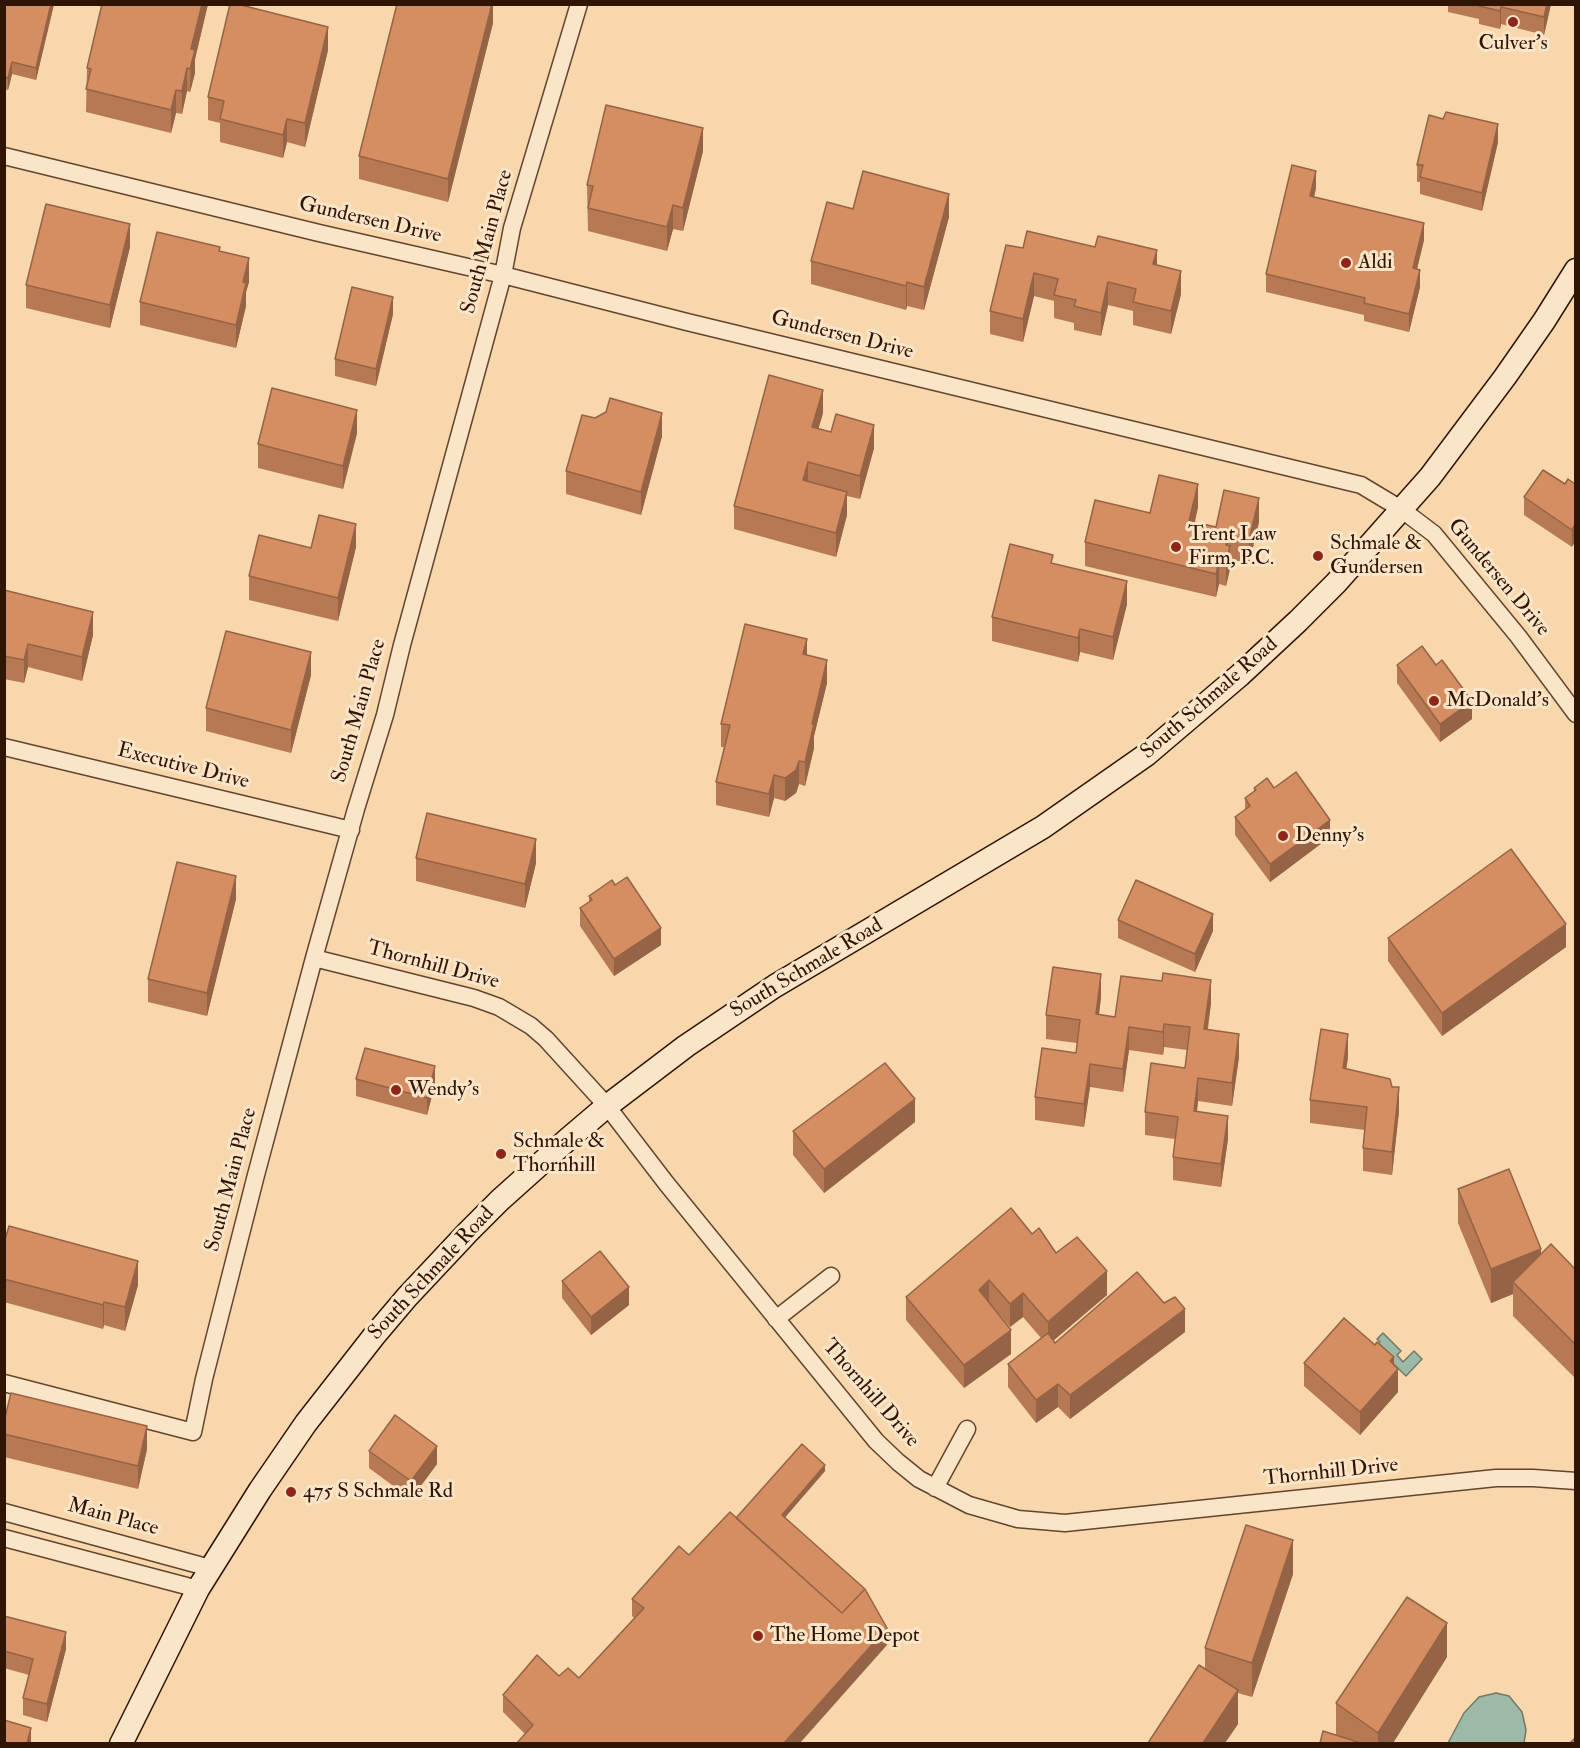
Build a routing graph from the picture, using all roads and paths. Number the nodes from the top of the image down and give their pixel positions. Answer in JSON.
{"nodes":[{"id":1,"x":579,"y":4,"type":"edge"},
{"id":2,"x":4,"y":156,"type":"edge"},
{"id":3,"x":1575,"y":270,"type":"edge"},
{"id":4,"x":503,"y":275,"type":"junction"},
{"id":5,"x":1401,"y":509,"type":"junction"},
{"id":6,"x":1575,"y":714,"type":"edge"},
{"id":7,"x":4,"y":747,"type":"edge"},
{"id":8,"x":351,"y":830,"type":"junction"},
{"id":9,"x":314,"y":958,"type":"junction"},
{"id":10,"x":607,"y":1106,"type":"junction"},
{"id":11,"x":831,"y":1276,"type":"dead end"},
{"id":12,"x":776,"y":1319,"type":"junction"},
{"id":13,"x":4,"y":1383,"type":"edge"},
{"id":14,"x":967,"y":1429,"type":"dead end"},
{"id":15,"x":1575,"y":1481,"type":"edge"},
{"id":16,"x":935,"y":1488,"type":"junction"},
{"id":17,"x":4,"y":1512,"type":"edge"},
{"id":18,"x":4,"y":1538,"type":"edge"},
{"id":19,"x":210,"y":1568,"type":"junction"},
{"id":20,"x":198,"y":1589,"type":"junction"},
{"id":21,"x":121,"y":1743,"type":"edge"}],
"edges":[{"from":1,"to":4,"type":"street","name":"South Main Place"},
{"from":2,"to":4,"type":"street","name":"Gundersen Drive"},
{"from":3,"to":5,"type":"main road","name":"South Schmale Road"},
{"from":4,"to":5,"type":"street","name":"Gundersen Drive"},
{"from":4,"to":8,"type":"street","name":"South Main Place"},
{"from":5,"to":6,"type":"street","name":"Gundersen Drive"},
{"from":5,"to":10,"type":"main road","name":"South Schmale Road"},
{"from":7,"to":8,"type":"street","name":"Executive Drive"},
{"from":8,"to":9,"type":"street","name":"South Main Place"},
{"from":9,"to":10,"type":"street","name":"Thornhill Drive"},
{"from":9,"to":13,"type":"street","name":"South Main Place"},
{"from":10,"to":12,"type":"street","name":"Thornhill Drive"},
{"from":10,"to":19,"type":"main road","name":"South Schmale Road"},
{"from":11,"to":12,"type":"street"},
{"from":12,"to":16,"type":"street","name":"Thornhill Drive"},
{"from":14,"to":16,"type":"street"},
{"from":15,"to":16,"type":"street","name":"Thornhill Drive"},
{"from":17,"to":19,"type":"street","name":"Main Place"},
{"from":18,"to":20,"type":"street"},
{"from":19,"to":20,"type":"main road","name":"South Schmale Road"},
{"from":20,"to":21,"type":"main road","name":"South Schmale Road"}]}
